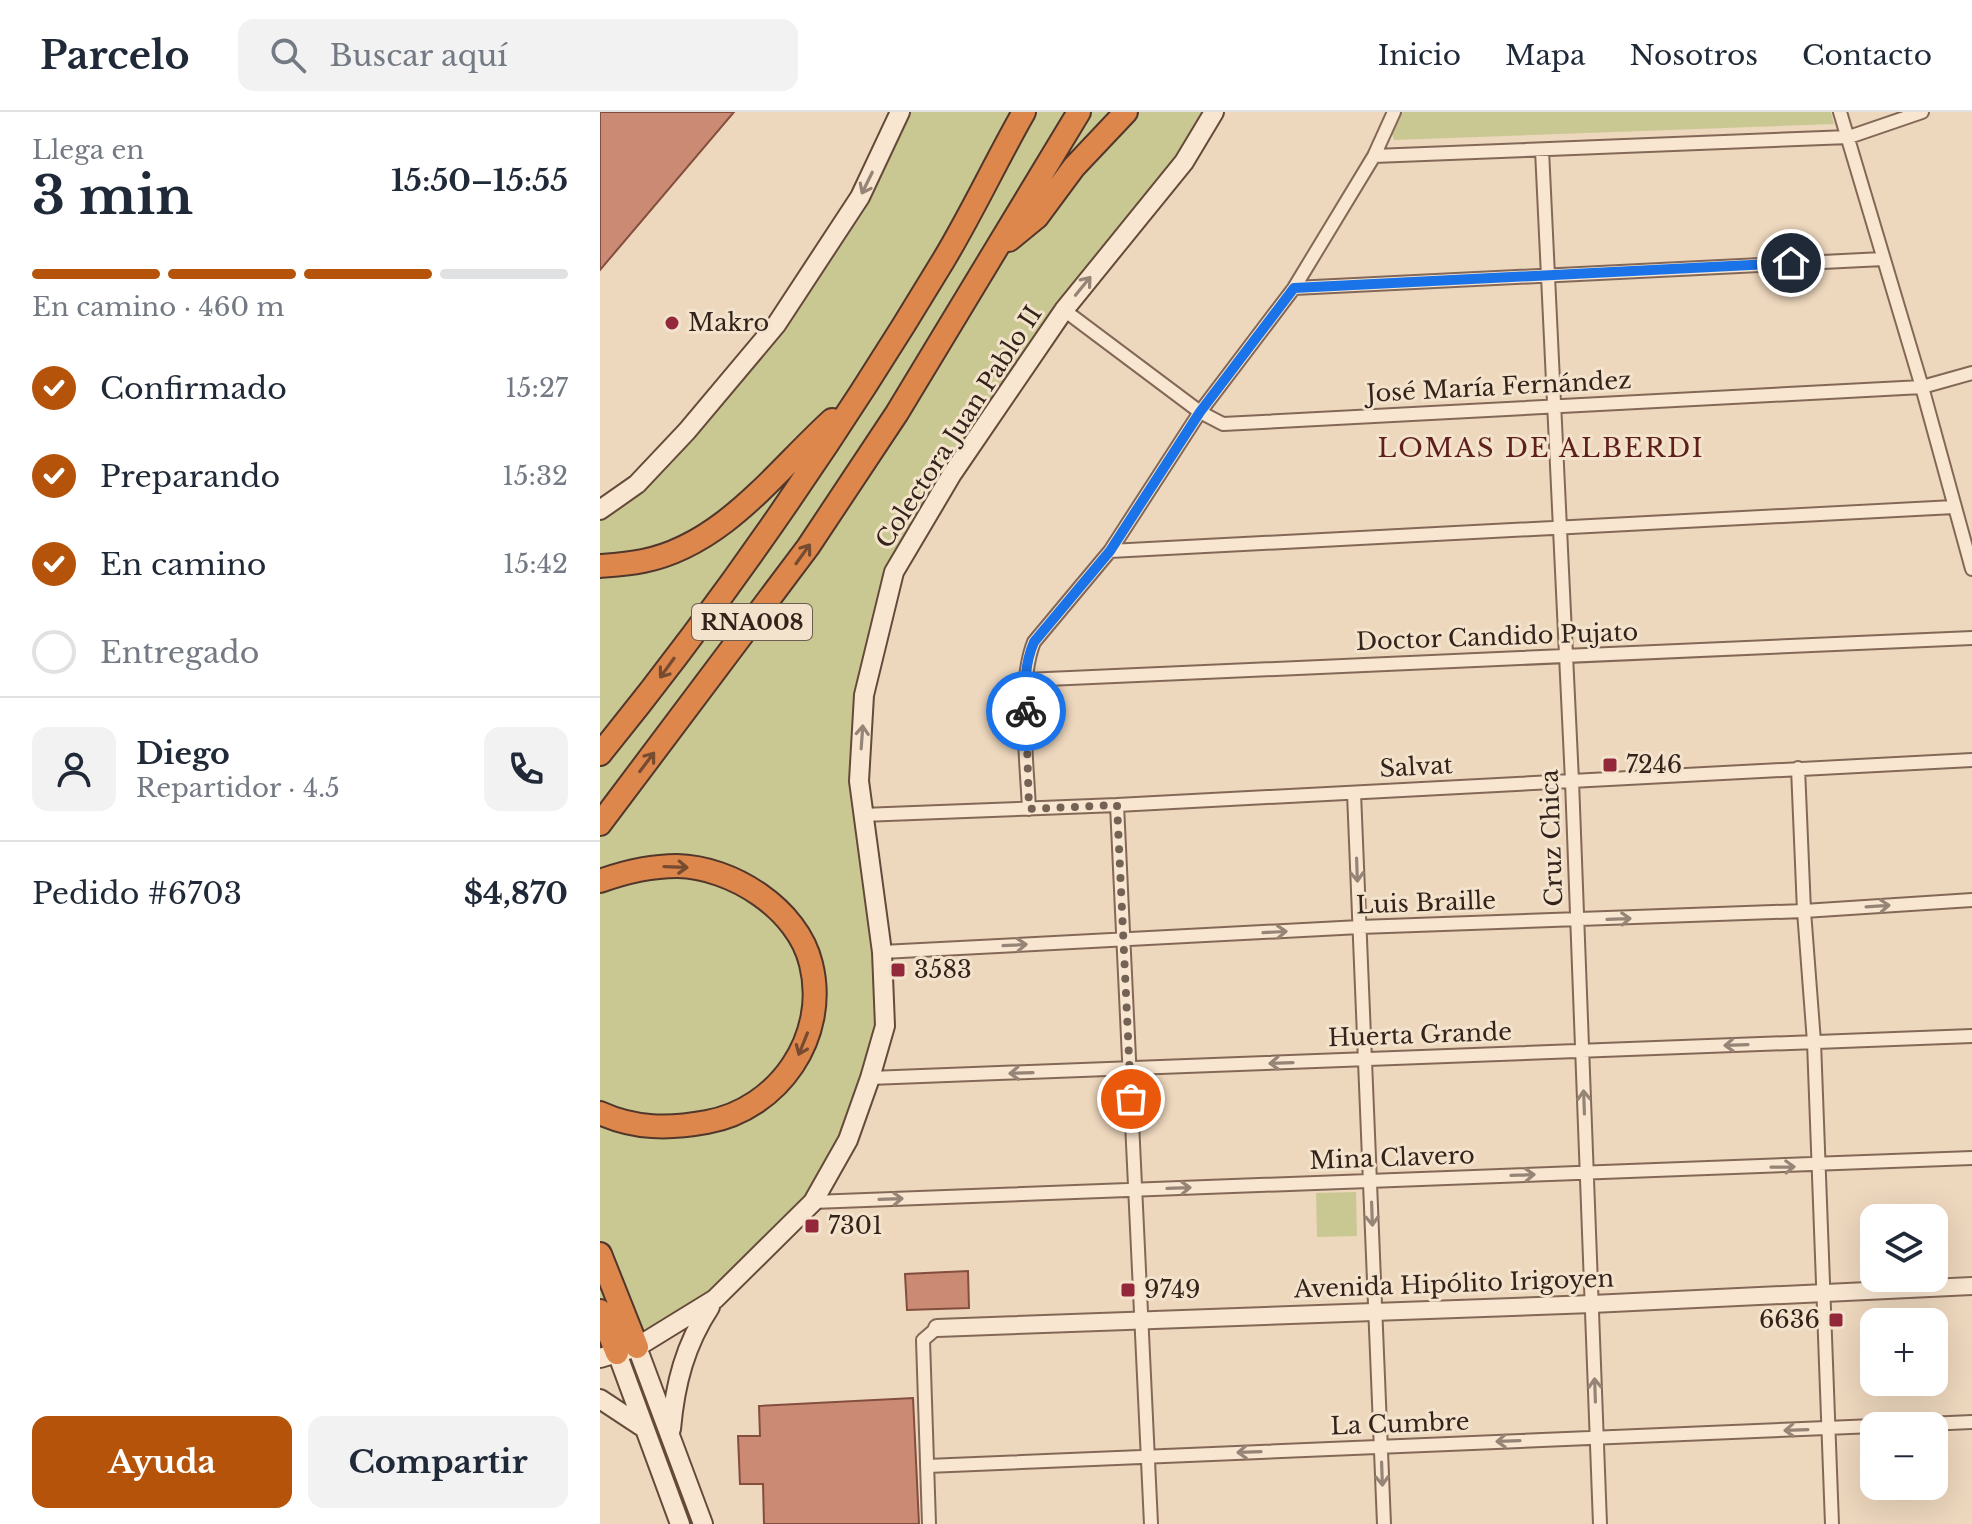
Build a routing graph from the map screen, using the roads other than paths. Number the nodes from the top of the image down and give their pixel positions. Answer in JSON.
{"nodes":[{"id":1,"x":900,"y":112,"type":"edge"},
{"id":2,"x":1024,"y":112,"type":"edge"},
{"id":3,"x":1079,"y":112,"type":"edge"},
{"id":4,"x":1126,"y":112,"type":"edge"},
{"id":5,"x":1214,"y":112,"type":"edge"},
{"id":6,"x":1394,"y":112,"type":"edge"},
{"id":7,"x":1840,"y":112,"type":"edge"},
{"id":8,"x":1922,"y":112,"type":"edge"},
{"id":9,"x":1849,"y":137,"type":"junction"},
{"id":10,"x":1542,"y":150,"type":"junction"},
{"id":11,"x":1374,"y":156,"type":"junction"},
{"id":12,"x":998,"y":248,"type":"junction"},
{"id":13,"x":1883,"y":259,"type":"junction"},
{"id":14,"x":1548,"y":274,"type":"junction"},
{"id":15,"x":1294,"y":288,"type":"junction"},
{"id":16,"x":1064,"y":310,"type":"junction"},
{"id":17,"x":1972,"y":373,"type":"edge"},
{"id":18,"x":1922,"y":387,"type":"junction"},
{"id":19,"x":856,"y":398,"type":"junction"},
{"id":20,"x":1554,"y":406,"type":"junction"},
{"id":21,"x":1200,"y":412,"type":"junction"},
{"id":22,"x":1954,"y":507,"type":"junction"},
{"id":23,"x":600,"y":510,"type":"edge"},
{"id":24,"x":1560,"y":527,"type":"junction"},
{"id":25,"x":1110,"y":551,"type":"junction"},
{"id":26,"x":600,"y":566,"type":"edge"},
{"id":27,"x":1972,"y":569,"type":"edge"},
{"id":28,"x":1972,"y":638,"type":"edge"},
{"id":29,"x":1566,"y":657,"type":"junction"},
{"id":30,"x":1025,"y":680,"type":"junction"},
{"id":31,"x":600,"y":754,"type":"edge"},
{"id":32,"x":1972,"y":760,"type":"edge"},
{"id":33,"x":1798,"y":768,"type":"junction"},
{"id":34,"x":1572,"y":781,"type":"junction"},
{"id":35,"x":1354,"y":793,"type":"junction"},
{"id":36,"x":1117,"y":805,"type":"junction"},
{"id":37,"x":1029,"y":809,"type":"junction"},
{"id":38,"x":862,"y":815,"type":"junction"},
{"id":39,"x":600,"y":824,"type":"edge"},
{"id":40,"x":600,"y":881,"type":"edge"},
{"id":41,"x":1972,"y":900,"type":"edge"},
{"id":42,"x":1804,"y":911,"type":"junction"},
{"id":43,"x":1577,"y":920,"type":"junction"},
{"id":44,"x":1360,"y":927,"type":"junction"},
{"id":45,"x":1124,"y":940,"type":"junction"},
{"id":46,"x":882,"y":952,"type":"junction"},
{"id":47,"x":1972,"y":1036,"type":"edge"},
{"id":48,"x":1814,"y":1042,"type":"junction"},
{"id":49,"x":1582,"y":1051,"type":"junction"},
{"id":50,"x":1365,"y":1059,"type":"junction"},
{"id":51,"x":1130,"y":1068,"type":"junction"},
{"id":52,"x":870,"y":1078,"type":"junction"},
{"id":53,"x":600,"y":1113,"type":"edge"},
{"id":54,"x":1972,"y":1158,"type":"edge"},
{"id":55,"x":1819,"y":1166,"type":"junction"},
{"id":56,"x":1587,"y":1172,"type":"junction"},
{"id":57,"x":1370,"y":1181,"type":"junction"},
{"id":58,"x":1135,"y":1190,"type":"junction"},
{"id":59,"x":813,"y":1202,"type":"junction"},
{"id":60,"x":600,"y":1254,"type":"edge"},
{"id":61,"x":1972,"y":1286,"type":"edge"},
{"id":62,"x":1823,"y":1292,"type":"junction"},
{"id":63,"x":715,"y":1299,"type":"junction"},
{"id":64,"x":1592,"y":1304,"type":"junction"},
{"id":65,"x":1376,"y":1310,"type":"junction"},
{"id":66,"x":600,"y":1311,"type":"edge"},
{"id":67,"x":1141,"y":1320,"type":"junction"},
{"id":68,"x":937,"y":1328,"type":"joint"},
{"id":69,"x":618,"y":1353,"type":"edge"},
{"id":70,"x":600,"y":1399,"type":"edge"},
{"id":71,"x":1972,"y":1422,"type":"edge"},
{"id":72,"x":1948,"y":1423,"type":"edge"},
{"id":73,"x":1860,"y":1427,"type":"edge"},
{"id":74,"x":1828,"y":1428,"type":"junction"},
{"id":75,"x":645,"y":1430,"type":"junction"},
{"id":76,"x":670,"y":1436,"type":"junction"},
{"id":77,"x":1597,"y":1438,"type":"junction"},
{"id":78,"x":1381,"y":1447,"type":"junction"},
{"id":79,"x":1148,"y":1457,"type":"junction"},
{"id":80,"x":927,"y":1466,"type":"junction"},
{"id":81,"x":680,"y":1524,"type":"edge"},
{"id":82,"x":703,"y":1524,"type":"edge"},
{"id":83,"x":929,"y":1524,"type":"edge"},
{"id":84,"x":1151,"y":1524,"type":"edge"},
{"id":85,"x":1384,"y":1524,"type":"edge"},
{"id":86,"x":1600,"y":1524,"type":"edge"},
{"id":87,"x":1832,"y":1524,"type":"edge"}],
"edges":[{"from":1,"to":23,"type":"main road","one_way":true},
{"from":2,"to":19,"type":"highway","number":"RNA008"},
{"from":3,"to":12,"type":"highway","number":"RNA008"},
{"from":4,"to":12,"type":"highway"},
{"from":16,"to":5,"type":"main road","name":"Colectora Juan Pablo II","one_way":true},
{"from":6,"to":11,"type":"street"},
{"from":7,"to":9,"type":"street"},
{"from":8,"to":9,"type":"street"},
{"from":9,"to":10,"type":"street"},
{"from":9,"to":13,"type":"street"},
{"from":10,"to":11,"type":"street"},
{"from":10,"to":14,"type":"street","name":"Cruz Chica"},
{"from":11,"to":15,"type":"street"},
{"from":39,"to":12,"type":"highway","number":"RNA008","one_way":true},
{"from":13,"to":14,"type":"street"},
{"from":13,"to":18,"type":"street"},
{"from":14,"to":15,"type":"street"},
{"from":14,"to":20,"type":"street","name":"Cruz Chica"},
{"from":15,"to":21,"type":"street"},
{"from":16,"to":21,"type":"street","name":"José María Fernández"},
{"from":38,"to":16,"type":"main road","name":"Colectora Juan Pablo II","one_way":true},
{"from":17,"to":18,"type":"street","name":"José María Fernández"},
{"from":18,"to":20,"type":"street","name":"José María Fernández"},
{"from":18,"to":22,"type":"street"},
{"from":19,"to":26,"type":"highway"},
{"from":19,"to":31,"type":"highway","number":"RNA008","one_way":true},
{"from":20,"to":21,"type":"street","name":"José María Fernández"},
{"from":20,"to":24,"type":"street","name":"Cruz Chica"},
{"from":21,"to":25,"type":"street"},
{"from":22,"to":24,"type":"street"},
{"from":22,"to":27,"type":"street"},
{"from":24,"to":25,"type":"street"},
{"from":24,"to":29,"type":"street","name":"Cruz Chica"},
{"from":25,"to":30,"type":"street"},
{"from":28,"to":29,"type":"street","name":"Doctor Candido Pujato"},
{"from":29,"to":30,"type":"street","name":"Doctor Candido Pujato"},
{"from":29,"to":34,"type":"street","name":"Cruz Chica"},
{"from":30,"to":37,"type":"street"},
{"from":32,"to":33,"type":"street","name":"Salvat"},
{"from":33,"to":34,"type":"street","name":"Salvat"},
{"from":33,"to":42,"type":"street"},
{"from":34,"to":35,"type":"street","name":"Salvat"},
{"from":34,"to":43,"type":"street","name":"Cruz Chica"},
{"from":35,"to":36,"type":"street","name":"Salvat"},
{"from":35,"to":44,"type":"street","one_way":true},
{"from":36,"to":37,"type":"street","name":"Salvat"},
{"from":36,"to":45,"type":"street"},
{"from":37,"to":38,"type":"street","name":"Salvat"},
{"from":38,"to":46,"type":"main road","name":"Colectora Juan Pablo II"},
{"from":40,"to":53,"type":"highway","one_way":true},
{"from":42,"to":41,"type":"street","name":"Luis Braille","one_way":true},
{"from":43,"to":42,"type":"street","name":"Luis Braille","one_way":true},
{"from":42,"to":48,"type":"street"},
{"from":43,"to":44,"type":"street","name":"Luis Braille"},
{"from":43,"to":49,"type":"street","name":"Cruz Chica"},
{"from":45,"to":44,"type":"street","name":"Luis Braille","one_way":true},
{"from":44,"to":50,"type":"street"},
{"from":46,"to":45,"type":"street","name":"Luis Braille","one_way":true},
{"from":45,"to":51,"type":"street"},
{"from":46,"to":52,"type":"main road","name":"Colectora Juan Pablo II"},
{"from":47,"to":48,"type":"street","name":"Huerta Grande"},
{"from":48,"to":49,"type":"street","name":"Huerta Grande","one_way":true},
{"from":48,"to":55,"type":"street"},
{"from":49,"to":50,"type":"street","name":"Huerta Grande"},
{"from":56,"to":49,"type":"street","name":"Cruz Chica","one_way":true},
{"from":50,"to":51,"type":"street","name":"Huerta Grande","one_way":true},
{"from":50,"to":57,"type":"street"},
{"from":51,"to":52,"type":"street","name":"Huerta Grande","one_way":true},
{"from":51,"to":58,"type":"street"},
{"from":52,"to":59,"type":"main road","name":"Colectora Juan Pablo II"},
{"from":54,"to":55,"type":"street","name":"Mina Clavero"},
{"from":56,"to":55,"type":"street","name":"Mina Clavero","one_way":true},
{"from":55,"to":62,"type":"street"},
{"from":57,"to":56,"type":"street","name":"Mina Clavero","one_way":true},
{"from":56,"to":64,"type":"street","name":"Cruz Chica"},
{"from":58,"to":57,"type":"street","name":"Mina Clavero","one_way":true},
{"from":57,"to":65,"type":"street","one_way":true},
{"from":59,"to":58,"type":"street","name":"Mina Clavero","one_way":true},
{"from":58,"to":67,"type":"street"},
{"from":59,"to":63,"type":"main road","name":"Colectora Juan Pablo II"},
{"from":60,"to":69,"type":"highway"},
{"from":61,"to":62,"type":"street","name":"Avenida Hipólito Irigoyen"},
{"from":62,"to":64,"type":"street","name":"Avenida Hipólito Irigoyen"},
{"from":62,"to":74,"type":"street"},
{"from":63,"to":69,"type":"main road","name":"Colectora Juan Pablo II"},
{"from":63,"to":76,"type":"main road"},
{"from":64,"to":65,"type":"street","name":"Avenida Hipólito Irigoyen"},
{"from":77,"to":64,"type":"street","name":"Cruz Chica","one_way":true},
{"from":65,"to":67,"type":"street","name":"Avenida Hipólito Irigoyen"},
{"from":65,"to":78,"type":"street"},
{"from":66,"to":69,"type":"highway"},
{"from":67,"to":68,"type":"street","name":"Avenida Hipólito Irigoyen"},
{"from":67,"to":79,"type":"street"},
{"from":68,"to":80,"type":"street"},
{"from":69,"to":75,"type":"main road"},
{"from":69,"to":76,"type":"main road"},
{"from":70,"to":75,"type":"main road"},
{"from":71,"to":72,"type":"street"},
{"from":73,"to":74,"type":"street","name":"La Cumbre"},
{"from":74,"to":77,"type":"street","name":"La Cumbre","one_way":true},
{"from":74,"to":87,"type":"street"},
{"from":75,"to":81,"type":"main road"},
{"from":76,"to":82,"type":"main road"},
{"from":77,"to":78,"type":"street","name":"La Cumbre","one_way":true},
{"from":77,"to":86,"type":"street","name":"Cruz Chica"},
{"from":78,"to":79,"type":"street","name":"La Cumbre","one_way":true},
{"from":78,"to":85,"type":"street","one_way":true},
{"from":79,"to":80,"type":"street","name":"La Cumbre"},
{"from":79,"to":84,"type":"street"},
{"from":80,"to":83,"type":"street"}]}
